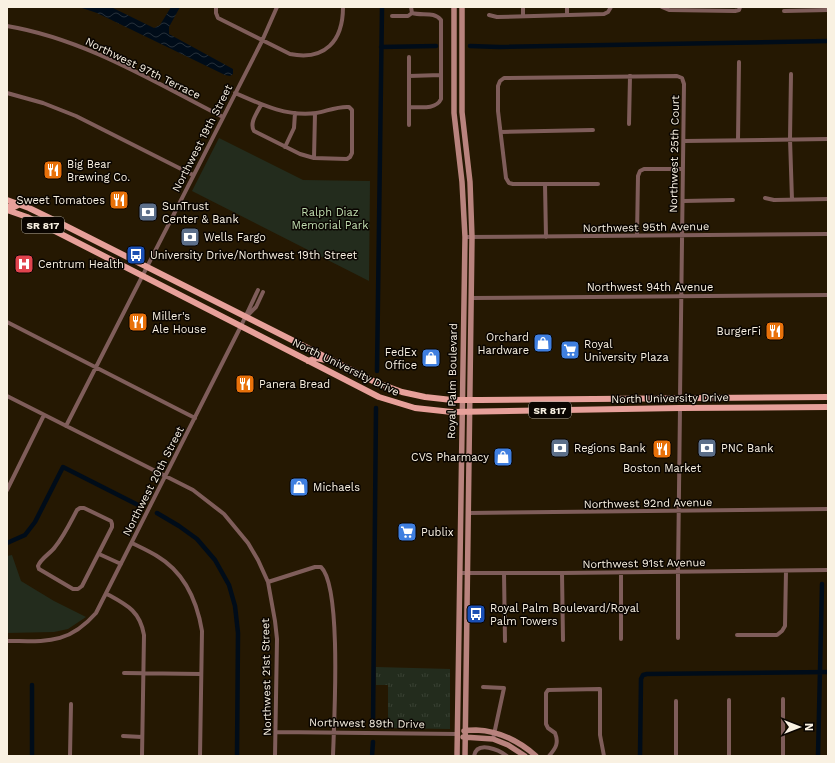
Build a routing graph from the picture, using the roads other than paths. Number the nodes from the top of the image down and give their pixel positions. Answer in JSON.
{"nodes":[{"id":1,"x":216,"y":7,"type":"edge"},
{"id":2,"x":277,"y":7,"type":"edge"},
{"id":3,"x":343,"y":7,"type":"edge"},
{"id":4,"x":411,"y":7,"type":"edge"},
{"id":5,"x":454,"y":7,"type":"edge"},
{"id":6,"x":462,"y":7,"type":"edge"},
{"id":7,"x":523,"y":7,"type":"edge"},
{"id":8,"x":567,"y":7,"type":"edge"},
{"id":9,"x":611,"y":7,"type":"edge"},
{"id":10,"x":663,"y":8,"type":"edge"},
{"id":11,"x":740,"y":8,"type":"edge"},
{"id":12,"x":828,"y":10,"type":"edge"},
{"id":13,"x":784,"y":11,"type":"dead end"},
{"id":14,"x":412,"y":13,"type":"junction"},
{"id":15,"x":567,"y":14,"type":"junction"},
{"id":16,"x":488,"y":15,"type":"dead end"},
{"id":17,"x":392,"y":16,"type":"dead end"},
{"id":18,"x":523,"y":16,"type":"junction"},
{"id":19,"x":7,"y":26,"type":"edge"},
{"id":20,"x":262,"y":41,"type":"junction"},
{"id":21,"x":409,"y":57,"type":"dead end"},
{"id":22,"x":739,"y":62,"type":"dead end"},
{"id":23,"x":791,"y":74,"type":"dead end"},
{"id":24,"x":441,"y":75,"type":"junction"},
{"id":25,"x":409,"y":76,"type":"junction"},
{"id":26,"x":630,"y":76,"type":"junction"},
{"id":27,"x":7,"y":93,"type":"edge"},
{"id":28,"x":235,"y":93,"type":"junction"},
{"id":29,"x":261,"y":105,"type":"junction"},
{"id":30,"x":409,"y":107,"type":"junction"},
{"id":31,"x":296,"y":113,"type":"junction"},
{"id":32,"x":315,"y":113,"type":"junction"},
{"id":33,"x":223,"y":117,"type":"junction"},
{"id":34,"x":629,"y":124,"type":"dead end"},
{"id":35,"x":409,"y":125,"type":"dead end"},
{"id":36,"x":593,"y":130,"type":"dead end"},
{"id":37,"x":501,"y":132,"type":"junction"},
{"id":38,"x":790,"y":139,"type":"junction"},
{"id":39,"x":828,"y":139,"type":"edge"},
{"id":40,"x":738,"y":140,"type":"junction"},
{"id":41,"x":684,"y":141,"type":"junction"},
{"id":42,"x":285,"y":147,"type":"junction"},
{"id":43,"x":314,"y":158,"type":"junction"},
{"id":44,"x":683,"y":169,"type":"junction"},
{"id":45,"x":193,"y":175,"type":"junction"},
{"id":46,"x":545,"y":184,"type":"junction"},
{"id":47,"x":598,"y":184,"type":"dead end"},
{"id":48,"x":765,"y":198,"type":"dead end"},
{"id":49,"x":828,"y":199,"type":"edge"},
{"id":50,"x":7,"y":200,"type":"edge"},
{"id":51,"x":733,"y":200,"type":"dead end"},
{"id":52,"x":792,"y":200,"type":"junction"},
{"id":53,"x":683,"y":201,"type":"junction"},
{"id":54,"x":20,"y":204,"type":"junction"},
{"id":55,"x":7,"y":207,"type":"edge"},
{"id":56,"x":7,"y":210,"type":"edge"},
{"id":57,"x":16,"y":214,"type":"junction"},
{"id":58,"x":44,"y":216,"type":"junction"},
{"id":59,"x":828,"y":234,"type":"edge"},
{"id":60,"x":682,"y":235,"type":"junction"},
{"id":61,"x":637,"y":236,"type":"junction"},
{"id":62,"x":464,"y":237,"type":"junction"},
{"id":63,"x":472,"y":237,"type":"junction"},
{"id":64,"x":546,"y":237,"type":"junction"},
{"id":65,"x":147,"y":267,"type":"junction"},
{"id":66,"x":143,"y":275,"type":"junction"},
{"id":67,"x":258,"y":290,"type":"dead end"},
{"id":68,"x":263,"y":292,"type":"dead end"},
{"id":69,"x":828,"y":295,"type":"edge"},
{"id":70,"x":682,"y":296,"type":"junction"},
{"id":71,"x":472,"y":298,"type":"junction"},
{"id":72,"x":463,"y":306,"type":"junction"},
{"id":73,"x":245,"y":317,"type":"junction"},
{"id":74,"x":7,"y":322,"type":"edge"},
{"id":75,"x":472,"y":322,"type":"junction"},
{"id":76,"x":242,"y":326,"type":"junction"},
{"id":77,"x":331,"y":360,"type":"junction"},
{"id":78,"x":308,"y":361,"type":"junction"},
{"id":79,"x":96,"y":367,"type":"junction"},
{"id":80,"x":7,"y":396,"type":"edge"},
{"id":81,"x":828,"y":397,"type":"edge"},
{"id":82,"x":680,"y":398,"type":"junction"},
{"id":83,"x":707,"y":398,"type":"junction"},
{"id":84,"x":462,"y":400,"type":"junction"},
{"id":85,"x":471,"y":400,"type":"junction"},
{"id":86,"x":828,"y":407,"type":"edge"},
{"id":87,"x":657,"y":408,"type":"junction"},
{"id":88,"x":680,"y":408,"type":"junction"},
{"id":89,"x":461,"y":412,"type":"junction"},
{"id":90,"x":470,"y":412,"type":"junction"},
{"id":91,"x":44,"y":415,"type":"junction"},
{"id":92,"x":195,"y":418,"type":"junction"},
{"id":93,"x":66,"y":426,"type":"junction"},
{"id":94,"x":166,"y":476,"type":"junction"},
{"id":95,"x":7,"y":490,"type":"edge"},
{"id":96,"x":828,"y":509,"type":"edge"},
{"id":97,"x":678,"y":511,"type":"junction"},
{"id":98,"x":469,"y":513,"type":"junction"},
{"id":99,"x":132,"y":543,"type":"junction"},
{"id":100,"x":99,"y":554,"type":"junction"},
{"id":101,"x":121,"y":564,"type":"junction"},
{"id":102,"x":828,"y":570,"type":"edge"},
{"id":103,"x":786,"y":571,"type":"junction"},
{"id":104,"x":678,"y":572,"type":"junction"},
{"id":105,"x":460,"y":573,"type":"junction"},
{"id":106,"x":468,"y":573,"type":"junction"},
{"id":107,"x":504,"y":573,"type":"junction"},
{"id":108,"x":562,"y":573,"type":"junction"},
{"id":109,"x":621,"y":573,"type":"junction"},
{"id":110,"x":268,"y":582,"type":"junction"},
{"id":111,"x":106,"y":594,"type":"junction"},
{"id":112,"x":737,"y":634,"type":"dead end"},
{"id":113,"x":678,"y":638,"type":"dead end"},
{"id":114,"x":621,"y":639,"type":"dead end"},
{"id":115,"x":505,"y":640,"type":"dead end"},
{"id":116,"x":563,"y":640,"type":"dead end"},
{"id":117,"x":7,"y":642,"type":"edge"},
{"id":118,"x":124,"y":672,"type":"dead end"},
{"id":119,"x":144,"y":672,"type":"junction"},
{"id":120,"x":201,"y":674,"type":"junction"},
{"id":121,"x":483,"y":687,"type":"dead end"},
{"id":122,"x":783,"y":699,"type":"dead end"},
{"id":123,"x":730,"y":700,"type":"dead end"},
{"id":124,"x":676,"y":701,"type":"dead end"},
{"id":125,"x":71,"y":704,"type":"dead end"},
{"id":126,"x":466,"y":730,"type":"junction"},
{"id":127,"x":276,"y":732,"type":"junction"},
{"id":128,"x":494,"y":732,"type":"junction"},
{"id":129,"x":334,"y":733,"type":"junction"},
{"id":130,"x":458,"y":734,"type":"junction"},
{"id":131,"x":123,"y":736,"type":"dead end"},
{"id":132,"x":142,"y":737,"type":"junction"},
{"id":133,"x":466,"y":738,"type":"junction"},
{"id":134,"x":493,"y":740,"type":"junction"},
{"id":135,"x":70,"y":756,"type":"edge"},
{"id":136,"x":142,"y":756,"type":"edge"},
{"id":137,"x":200,"y":756,"type":"edge"},
{"id":138,"x":275,"y":756,"type":"edge"},
{"id":139,"x":333,"y":756,"type":"edge"},
{"id":140,"x":457,"y":756,"type":"edge"},
{"id":141,"x":465,"y":756,"type":"edge"},
{"id":142,"x":474,"y":756,"type":"edge"},
{"id":143,"x":507,"y":756,"type":"edge"},
{"id":144,"x":525,"y":756,"type":"edge"},
{"id":145,"x":536,"y":756,"type":"edge"},
{"id":146,"x":549,"y":756,"type":"edge"},
{"id":147,"x":604,"y":756,"type":"edge"},
{"id":148,"x":676,"y":756,"type":"edge"},
{"id":149,"x":729,"y":756,"type":"edge"},
{"id":150,"x":783,"y":756,"type":"edge"}],
"edges":[{"from":1,"to":20,"type":"street"},
{"from":2,"to":20,"type":"street","name":"Northwest 19th Street"},
{"from":3,"to":20,"type":"street"},
{"from":4,"to":14,"type":"street"},
{"from":5,"to":62,"type":"main road","name":"Royal Palm Boulevard"},
{"from":6,"to":63,"type":"main road","name":"Royal Palm Boulevard"},
{"from":7,"to":18,"type":"street"},
{"from":8,"to":15,"type":"street"},
{"from":9,"to":15,"type":"street"},
{"from":10,"to":11,"type":"street"},
{"from":12,"to":13,"type":"street"},
{"from":14,"to":17,"type":"street"},
{"from":14,"to":24,"type":"street"},
{"from":15,"to":18,"type":"street"},
{"from":16,"to":18,"type":"street"},
{"from":19,"to":33,"type":"street","name":"Northwest 97th Terrace"},
{"from":20,"to":28,"type":"street","name":"Northwest 19th Street"},
{"from":21,"to":25,"type":"street"},
{"from":22,"to":40,"type":"street"},
{"from":23,"to":38,"type":"street"},
{"from":24,"to":25,"type":"street"},
{"from":24,"to":30,"type":"street"},
{"from":25,"to":30,"type":"street"},
{"from":26,"to":34,"type":"street"},
{"from":26,"to":37,"type":"street"},
{"from":26,"to":41,"type":"street","name":"Northwest 25th Court"},
{"from":27,"to":45,"type":"street"},
{"from":28,"to":29,"type":"street"},
{"from":28,"to":33,"type":"street","name":"Northwest 19th Street"},
{"from":29,"to":31,"type":"street"},
{"from":29,"to":42,"type":"street"},
{"from":30,"to":35,"type":"street"},
{"from":31,"to":32,"type":"street"},
{"from":31,"to":42,"type":"street"},
{"from":32,"to":43,"type":"street"},
{"from":32,"to":43,"type":"street"},
{"from":33,"to":45,"type":"street","name":"Northwest 19th Street"},
{"from":36,"to":37,"type":"street"},
{"from":37,"to":46,"type":"street"},
{"from":38,"to":39,"type":"street"},
{"from":38,"to":40,"type":"street"},
{"from":38,"to":52,"type":"street"},
{"from":40,"to":41,"type":"street"},
{"from":41,"to":44,"type":"street","name":"Northwest 25th Court"},
{"from":42,"to":43,"type":"street"},
{"from":44,"to":53,"type":"street","name":"Northwest 25th Court"},
{"from":44,"to":61,"type":"street"},
{"from":45,"to":65,"type":"street","name":"Northwest 19th Street"},
{"from":46,"to":47,"type":"street"},
{"from":46,"to":64,"type":"street"},
{"from":48,"to":52,"type":"street"},
{"from":49,"to":52,"type":"street"},
{"from":50,"to":54,"type":"main road","name":"North University Drive","number":"SR 817"},
{"from":51,"to":53,"type":"street"},
{"from":53,"to":60,"type":"street","name":"Northwest 25th Court"},
{"from":54,"to":55,"type":"main road"},
{"from":54,"to":58,"type":"main road","name":"North University Drive","number":"SR 817"},
{"from":56,"to":57,"type":"main road","name":"North University Drive","number":"SR 817"},
{"from":57,"to":58,"type":"main road"},
{"from":57,"to":66,"type":"main road","name":"North University Drive","number":"SR 817"},
{"from":58,"to":65,"type":"main road","name":"North University Drive","number":"SR 817"},
{"from":59,"to":60,"type":"street","name":"Northwest 95th Avenue"},
{"from":60,"to":61,"type":"street","name":"Northwest 95th Avenue"},
{"from":60,"to":70,"type":"street","name":"Northwest 25th Court"},
{"from":61,"to":64,"type":"street","name":"Northwest 95th Avenue"},
{"from":62,"to":63,"type":"street","name":"Northwest 95th Avenue"},
{"from":62,"to":72,"type":"main road","name":"Royal Palm Boulevard"},
{"from":63,"to":64,"type":"street","name":"Northwest 95th Avenue"},
{"from":63,"to":71,"type":"main road","name":"Royal Palm Boulevard"},
{"from":65,"to":66,"type":"street","name":"Northwest 19th Street"},
{"from":65,"to":73,"type":"main road","name":"North University Drive","number":"SR 817"},
{"from":66,"to":76,"type":"main road","name":"North University Drive","number":"SR 817"},
{"from":66,"to":79,"type":"street","name":"Northwest 19th Street"},
{"from":67,"to":73,"type":"street","name":"Northwest 20th Street"},
{"from":68,"to":73,"type":"street","name":"Northwest 20th Street"},
{"from":69,"to":70,"type":"street","name":"Northwest 94th Avenue"},
{"from":70,"to":71,"type":"street","name":"Northwest 94th Avenue"},
{"from":70,"to":82,"type":"street","name":"Northwest 25th Court"},
{"from":71,"to":75,"type":"main road","name":"Royal Palm Boulevard"},
{"from":72,"to":75,"type":"main road"},
{"from":72,"to":84,"type":"main road","name":"Royal Palm Boulevard"},
{"from":73,"to":76,"type":"street","name":"Northwest 20th Street"},
{"from":73,"to":77,"type":"main road","name":"North University Drive","number":"SR 817"},
{"from":74,"to":79,"type":"street"},
{"from":75,"to":85,"type":"main road","name":"Royal Palm Boulevard"},
{"from":76,"to":78,"type":"main road","name":"North University Drive","number":"SR 817"},
{"from":76,"to":92,"type":"street","name":"Northwest 20th Street"},
{"from":77,"to":78,"type":"main road"},
{"from":77,"to":84,"type":"main road","name":"North University Drive","number":"SR 817"},
{"from":78,"to":89,"type":"main road","name":"North University Drive","number":"SR 817"},
{"from":79,"to":92,"type":"street"},
{"from":79,"to":93,"type":"street","name":"Northwest 19th Street"},
{"from":80,"to":91,"type":"street","name":"Northwest 21st Street"},
{"from":81,"to":83,"type":"main road","name":"North University Drive","number":"SR 817"},
{"from":82,"to":83,"type":"main road","name":"North University Drive","number":"SR 817"},
{"from":82,"to":85,"type":"main road","name":"North University Drive","number":"SR 817"},
{"from":82,"to":87,"type":"main road"},
{"from":83,"to":88,"type":"main road"},
{"from":84,"to":85,"type":"main road","name":"North University Drive","number":"SR 817"},
{"from":84,"to":89,"type":"main road","name":"Royal Palm Boulevard"},
{"from":85,"to":90,"type":"main road","name":"Royal Palm Boulevard"},
{"from":86,"to":88,"type":"main road","name":"North University Drive","number":"SR 817"},
{"from":87,"to":88,"type":"main road","name":"North University Drive","number":"SR 817"},
{"from":87,"to":90,"type":"main road","name":"North University Drive","number":"SR 817"},
{"from":88,"to":97,"type":"street"},
{"from":89,"to":90,"type":"main road","name":"North University Drive","number":"SR 817"},
{"from":89,"to":105,"type":"main road","name":"Royal Palm Boulevard"},
{"from":90,"to":98,"type":"main road","name":"Royal Palm Boulevard"},
{"from":91,"to":93,"type":"street","name":"Northwest 21st Street"},
{"from":91,"to":95,"type":"street"},
{"from":92,"to":94,"type":"street","name":"Northwest 20th Street"},
{"from":93,"to":94,"type":"street","name":"Northwest 21st Street"},
{"from":94,"to":99,"type":"street","name":"Northwest 20th Street"},
{"from":94,"to":110,"type":"street","name":"Northwest 21st Street"},
{"from":96,"to":97,"type":"street","name":"Northwest 92nd Avenue"},
{"from":97,"to":98,"type":"street","name":"Northwest 92nd Avenue"},
{"from":97,"to":104,"type":"street"},
{"from":98,"to":106,"type":"main road","name":"Royal Palm Boulevard"},
{"from":99,"to":101,"type":"street","name":"Northwest 20th Street"},
{"from":99,"to":120,"type":"street"},
{"from":100,"to":100,"type":"street"},
{"from":100,"to":101,"type":"street"},
{"from":101,"to":111,"type":"street","name":"Northwest 20th Street"},
{"from":102,"to":103,"type":"street","name":"Northwest 91st Avenue"},
{"from":103,"to":104,"type":"street","name":"Northwest 91st Avenue"},
{"from":103,"to":112,"type":"street"},
{"from":104,"to":109,"type":"street","name":"Northwest 91st Avenue"},
{"from":104,"to":113,"type":"street"},
{"from":105,"to":106,"type":"street","name":"Northwest 91st Avenue"},
{"from":105,"to":130,"type":"main road","name":"Royal Palm Boulevard"},
{"from":106,"to":107,"type":"street","name":"Northwest 91st Avenue"},
{"from":106,"to":126,"type":"main road","name":"Royal Palm Boulevard"},
{"from":107,"to":108,"type":"street","name":"Northwest 91st Avenue"},
{"from":107,"to":115,"type":"street"},
{"from":108,"to":109,"type":"street","name":"Northwest 91st Avenue"},
{"from":108,"to":116,"type":"street"},
{"from":109,"to":114,"type":"street"},
{"from":110,"to":127,"type":"street","name":"Northwest 21st Street"},
{"from":110,"to":129,"type":"street"},
{"from":111,"to":117,"type":"street","name":"Northwest 20th Street"},
{"from":111,"to":119,"type":"street"},
{"from":118,"to":119,"type":"street"},
{"from":119,"to":120,"type":"street"},
{"from":119,"to":132,"type":"street"},
{"from":120,"to":137,"type":"street"},
{"from":121,"to":128,"type":"street"},
{"from":122,"to":150,"type":"street"},
{"from":123,"to":149,"type":"street"},
{"from":124,"to":148,"type":"street"},
{"from":125,"to":135,"type":"street"},
{"from":126,"to":128,"type":"main road"},
{"from":126,"to":130,"type":"main road","name":"Northwest 89th Drive"},
{"from":126,"to":133,"type":"main road","name":"Royal Palm Boulevard"},
{"from":127,"to":129,"type":"street","name":"Northwest 89th Drive"},
{"from":127,"to":138,"type":"street","name":"Northwest 21st Street"},
{"from":128,"to":134,"type":"street"},
{"from":128,"to":145,"type":"main road"},
{"from":129,"to":130,"type":"street","name":"Northwest 89th Drive"},
{"from":129,"to":139,"type":"street"},
{"from":130,"to":133,"type":"main road","name":"Northwest 89th Drive"},
{"from":130,"to":140,"type":"main road","name":"Royal Palm Boulevard"},
{"from":131,"to":132,"type":"street"},
{"from":132,"to":136,"type":"street"},
{"from":133,"to":134,"type":"main road","name":"Northwest 89th Drive"},
{"from":133,"to":141,"type":"main road","name":"Royal Palm Boulevard"},
{"from":134,"to":144,"type":"main road","name":"Northwest 89th Drive"},
{"from":142,"to":143,"type":"street"},
{"from":146,"to":147,"type":"street"}]}
